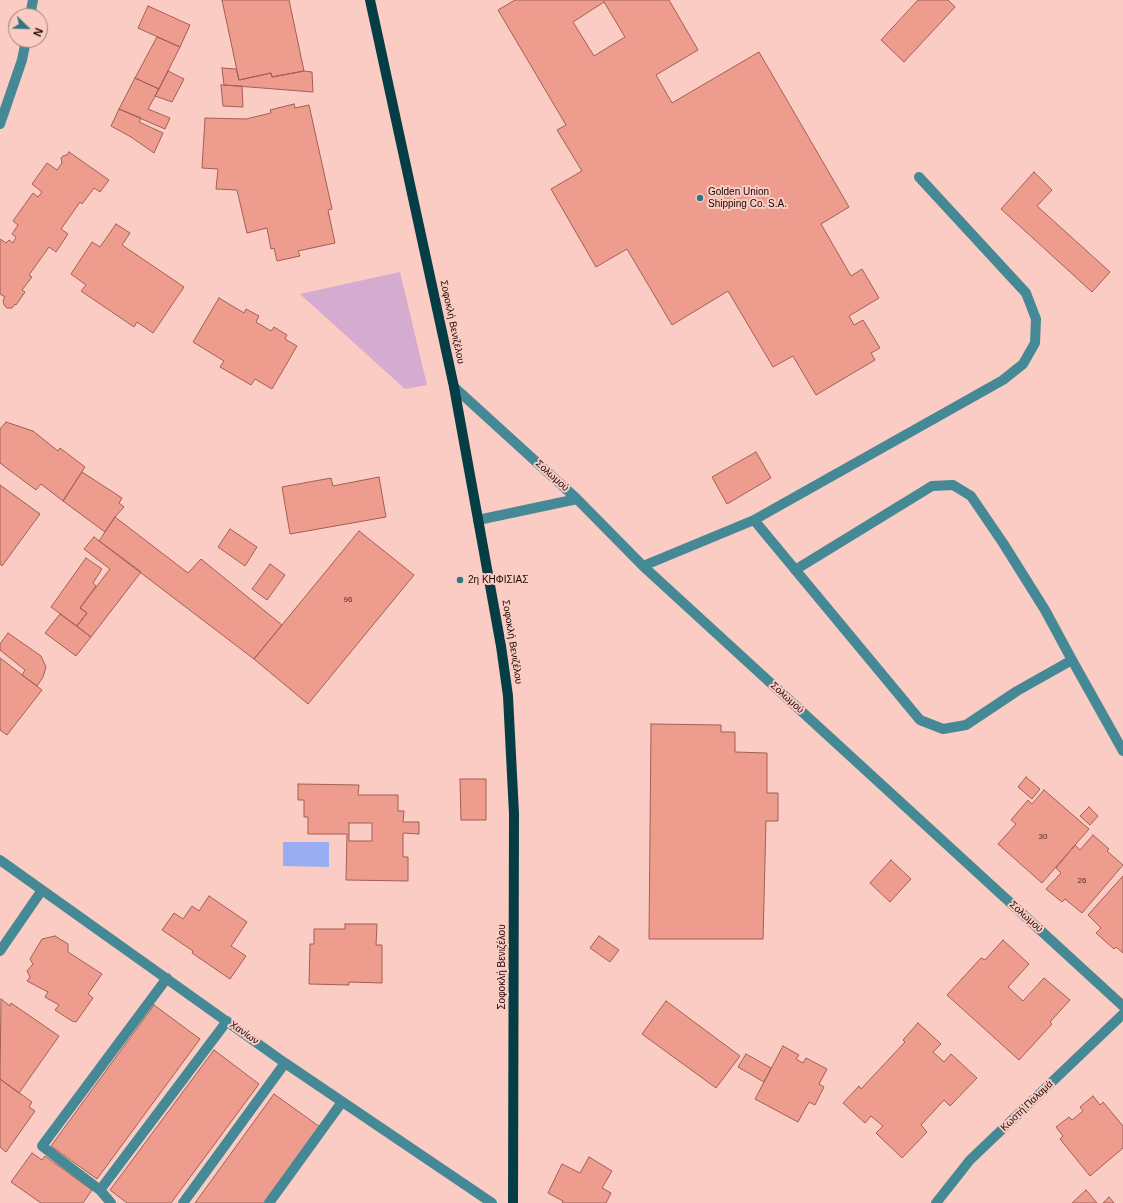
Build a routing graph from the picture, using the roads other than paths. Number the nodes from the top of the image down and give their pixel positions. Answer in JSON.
{"nodes":[{"id":1,"x":370,"y":0,"type":"edge"},
{"id":2,"x":24,"y":48,"type":"edge"},
{"id":3,"x":0,"y":124,"type":"edge"},
{"id":4,"x":919,"y":177,"type":"dead end"},
{"id":5,"x":454,"y":388,"type":"junction"},
{"id":6,"x":577,"y":499,"type":"junction"},
{"id":7,"x":478,"y":520,"type":"junction"},
{"id":8,"x":754,"y":520,"type":"junction"},
{"id":9,"x":643,"y":566,"type":"junction"},
{"id":10,"x":796,"y":570,"type":"junction"},
{"id":11,"x":1072,"y":660,"type":"junction"},
{"id":12,"x":1123,"y":751,"type":"edge"},
{"id":13,"x":0,"y":860,"type":"edge"},
{"id":14,"x":42,"y":890,"type":"junction"},
{"id":15,"x":0,"y":951,"type":"edge"},
{"id":16,"x":167,"y":978,"type":"junction"},
{"id":17,"x":1123,"y":1006,"type":"edge"},
{"id":18,"x":1123,"y":1014,"type":"edge"},
{"id":19,"x":227,"y":1021,"type":"junction"},
{"id":20,"x":285,"y":1063,"type":"junction"},
{"id":21,"x":342,"y":1102,"type":"junction"},
{"id":22,"x":100,"y":1190,"type":"junction"},
{"id":23,"x":111,"y":1203,"type":"edge"},
{"id":24,"x":183,"y":1203,"type":"edge"},
{"id":25,"x":269,"y":1203,"type":"edge"},
{"id":26,"x":492,"y":1203,"type":"edge"},
{"id":27,"x":513,"y":1203,"type":"edge"},
{"id":28,"x":936,"y":1203,"type":"edge"}],
"edges":[{"from":1,"to":5,"type":"main road","name":"Σοφοκλή Βενιζέλου"},
{"from":2,"to":3,"type":"street"},
{"from":4,"to":8,"type":"street"},
{"from":5,"to":6,"type":"street","name":"Σολωμού"},
{"from":5,"to":7,"type":"main road","name":"Σοφοκλή Βενιζέλου"},
{"from":6,"to":7,"type":"street"},
{"from":6,"to":9,"type":"street","name":"Σολωμού"},
{"from":7,"to":27,"type":"main road","name":"Σοφοκλή Βενιζέλου"},
{"from":8,"to":9,"type":"street"},
{"from":8,"to":10,"type":"street"},
{"from":9,"to":17,"type":"street","name":"Σολωμού"},
{"from":10,"to":11,"type":"street"},
{"from":10,"to":11,"type":"street"},
{"from":11,"to":12,"type":"street"},
{"from":13,"to":14,"type":"street","name":"Χανίων"},
{"from":14,"to":15,"type":"street"},
{"from":14,"to":16,"type":"street","name":"Χανίων"},
{"from":16,"to":19,"type":"street","name":"Χανίων"},
{"from":16,"to":22,"type":"street"},
{"from":18,"to":28,"type":"street","name":"Κωστή Παλαμά"},
{"from":19,"to":20,"type":"street","name":"Χανίων"},
{"from":19,"to":22,"type":"street"},
{"from":20,"to":21,"type":"street","name":"Χανίων"},
{"from":20,"to":24,"type":"street"},
{"from":21,"to":25,"type":"street"},
{"from":21,"to":26,"type":"street","name":"Χανίων"},
{"from":22,"to":23,"type":"street"}]}
